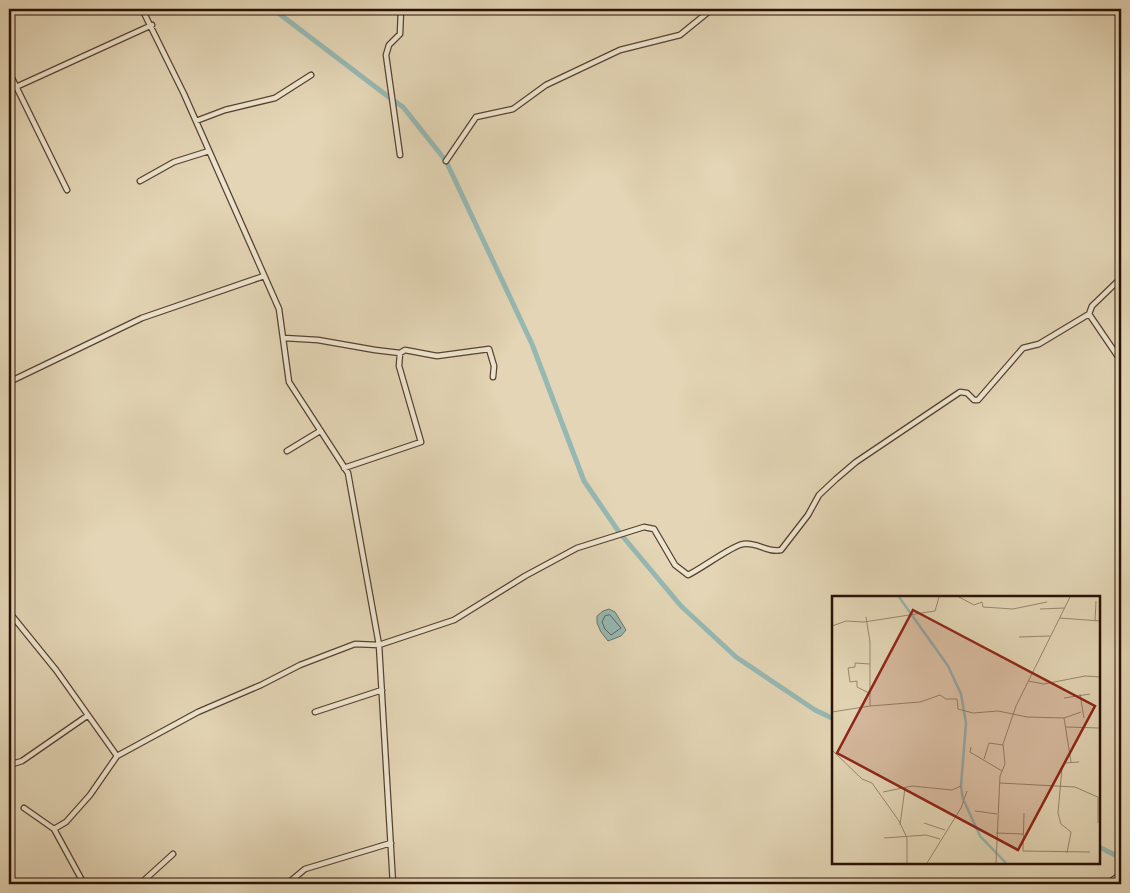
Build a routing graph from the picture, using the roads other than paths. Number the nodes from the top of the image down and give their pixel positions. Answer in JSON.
{"nodes":[{"id":1,"x":142,"y":9,"type":"edge"},
{"id":2,"x":401,"y":9,"type":"edge"},
{"id":3,"x":712,"y":9,"type":"edge"},
{"id":4,"x":152,"y":25,"type":"junction"},
{"id":5,"x":9,"y":72,"type":"edge"},
{"id":6,"x":311,"y":75,"type":"dead end"},
{"id":7,"x":16,"y":87,"type":"junction"},
{"id":8,"x":196,"y":121,"type":"junction"},
{"id":9,"x":209,"y":151,"type":"junction"},
{"id":10,"x":400,"y":155,"type":"dead end"},
{"id":11,"x":446,"y":162,"type":"dead end"},
{"id":12,"x":140,"y":181,"type":"dead end"},
{"id":13,"x":67,"y":190,"type":"dead end"},
{"id":14,"x":264,"y":276,"type":"junction"},
{"id":15,"x":1121,"y":278,"type":"edge"},
{"id":16,"x":1089,"y":314,"type":"junction"},
{"id":17,"x":284,"y":338,"type":"junction"},
{"id":18,"x":400,"y":353,"type":"junction"},
{"id":19,"x":1121,"y":362,"type":"edge"},
{"id":20,"x":493,"y":377,"type":"dead end"},
{"id":21,"x":9,"y":382,"type":"edge"},
{"id":22,"x":320,"y":431,"type":"junction"},
{"id":23,"x":287,"y":451,"type":"dead end"},
{"id":24,"x":344,"y":468,"type":"junction"},
{"id":25,"x":9,"y":612,"type":"edge"},
{"id":26,"x":379,"y":645,"type":"junction"},
{"id":27,"x":382,"y":690,"type":"junction"},
{"id":28,"x":315,"y":712,"type":"dead end"},
{"id":29,"x":87,"y":716,"type":"junction"},
{"id":30,"x":117,"y":756,"type":"junction"},
{"id":31,"x":9,"y":765,"type":"edge"},
{"id":32,"x":24,"y":808,"type":"dead end"},
{"id":33,"x":54,"y":829,"type":"junction"},
{"id":34,"x":391,"y":843,"type":"junction"},
{"id":35,"x":172,"y":854,"type":"dead end"},
{"id":36,"x":1121,"y":874,"type":"edge"},
{"id":37,"x":84,"y":884,"type":"edge"},
{"id":38,"x":140,"y":884,"type":"edge"},
{"id":39,"x":287,"y":884,"type":"edge"},
{"id":40,"x":393,"y":884,"type":"edge"},
{"id":41,"x":1107,"y":884,"type":"edge"}],
"edges":[{"from":1,"to":4,"type":"street"},
{"from":2,"to":10,"type":"street"},
{"from":3,"to":11,"type":"street"},
{"from":4,"to":7,"type":"street"},
{"from":4,"to":8,"type":"street"},
{"from":5,"to":7,"type":"street"},
{"from":6,"to":8,"type":"street"},
{"from":7,"to":13,"type":"street"},
{"from":8,"to":9,"type":"street"},
{"from":9,"to":12,"type":"street"},
{"from":9,"to":14,"type":"street"},
{"from":14,"to":17,"type":"street"},
{"from":14,"to":21,"type":"street"},
{"from":15,"to":16,"type":"street"},
{"from":16,"to":19,"type":"street"},
{"from":16,"to":26,"type":"street"},
{"from":17,"to":18,"type":"street"},
{"from":17,"to":22,"type":"street"},
{"from":18,"to":20,"type":"street"},
{"from":18,"to":24,"type":"street"},
{"from":22,"to":23,"type":"street"},
{"from":22,"to":24,"type":"street"},
{"from":24,"to":26,"type":"street"},
{"from":25,"to":29,"type":"street"},
{"from":26,"to":27,"type":"street"},
{"from":26,"to":30,"type":"street"},
{"from":27,"to":28,"type":"street"},
{"from":27,"to":34,"type":"street"},
{"from":29,"to":30,"type":"street"},
{"from":29,"to":31,"type":"street"},
{"from":30,"to":33,"type":"street"},
{"from":32,"to":33,"type":"street"},
{"from":33,"to":37,"type":"street"},
{"from":34,"to":39,"type":"street"},
{"from":34,"to":40,"type":"street"},
{"from":35,"to":38,"type":"street"},
{"from":36,"to":41,"type":"street"}]}
